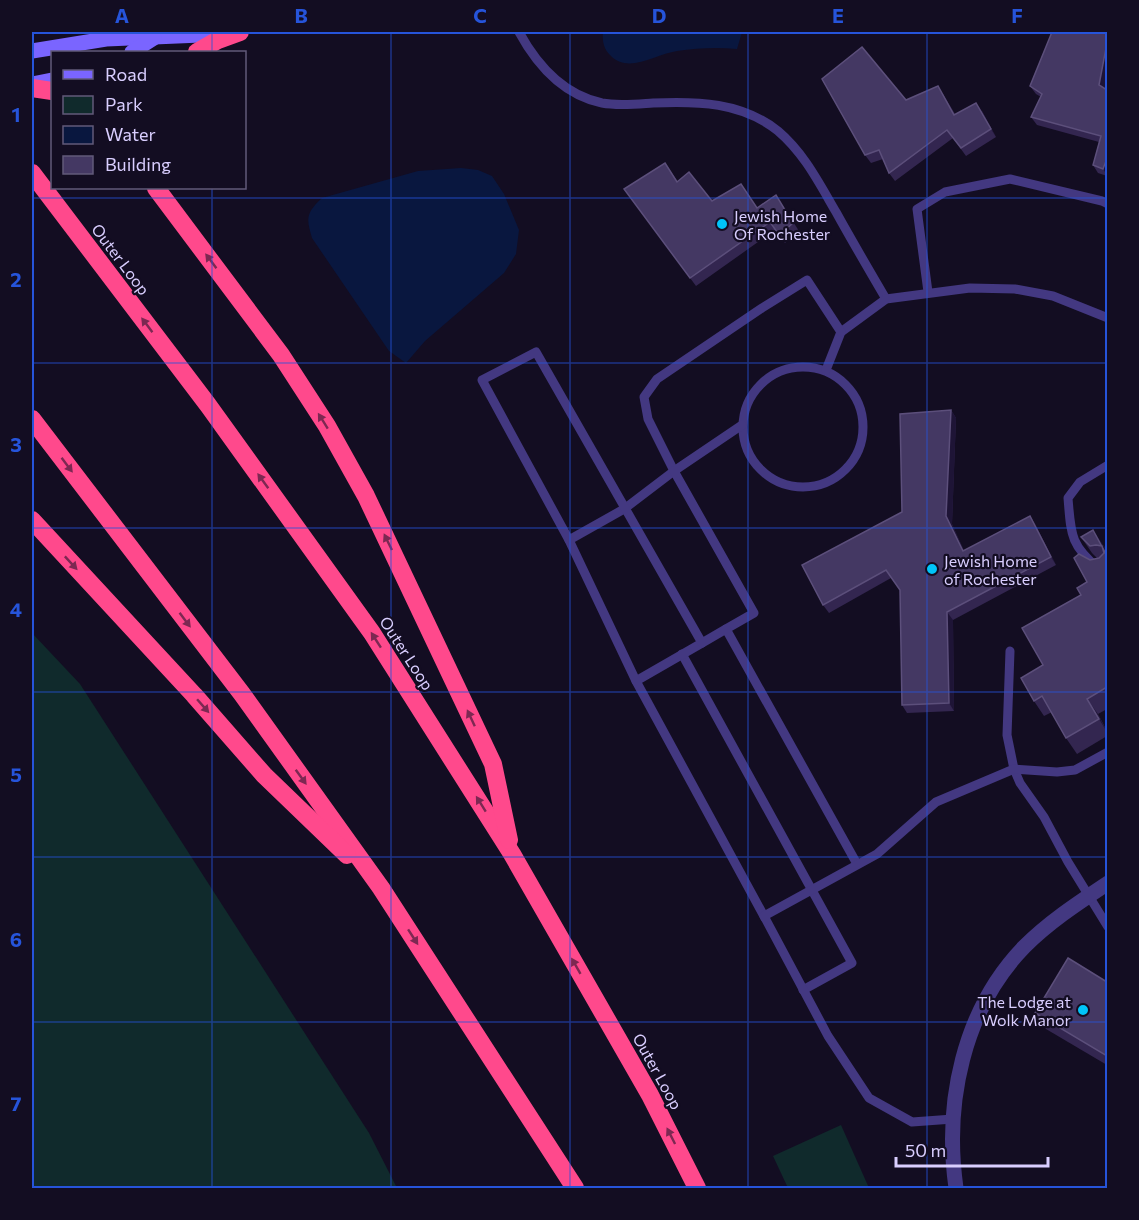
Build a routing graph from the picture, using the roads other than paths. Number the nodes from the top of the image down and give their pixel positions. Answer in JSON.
{"nodes":[{"id":1,"x":242,"y":32,"type":"edge"},
{"id":2,"x":519,"y":32,"type":"edge"},
{"id":3,"x":160,"y":34,"type":"edge"},
{"id":4,"x":32,"y":51,"type":"edge"},
{"id":5,"x":134,"y":51,"type":"edge"},
{"id":6,"x":199,"y":51,"type":"edge"},
{"id":7,"x":51,"y":80,"type":"edge"},
{"id":8,"x":32,"y":86,"type":"edge"},
{"id":9,"x":51,"y":91,"type":"edge"},
{"id":10,"x":32,"y":173,"type":"edge"},
{"id":11,"x":157,"y":189,"type":"edge"},
{"id":12,"x":1107,"y":204,"type":"edge"},
{"id":13,"x":928,"y":292,"type":"junction"},
{"id":14,"x":886,"y":299,"type":"junction"},
{"id":15,"x":1107,"y":318,"type":"edge"},
{"id":16,"x":841,"y":332,"type":"junction"},
{"id":17,"x":826,"y":370,"type":"junction"},
{"id":18,"x":32,"y":419,"type":"edge"},
{"id":19,"x":742,"y":425,"type":"junction"},
{"id":20,"x":1105,"y":467,"type":"edge"},
{"id":21,"x":674,"y":471,"type":"junction"},
{"id":22,"x":1107,"y":478,"type":"edge"},
{"id":23,"x":624,"y":509,"type":"junction"},
{"id":24,"x":32,"y":520,"type":"edge"},
{"id":25,"x":569,"y":540,"type":"junction"},
{"id":26,"x":1107,"y":567,"type":"edge"},
{"id":27,"x":726,"y":629,"type":"junction"},
{"id":28,"x":702,"y":643,"type":"junction"},
{"id":29,"x":1010,"y":651,"type":"dead end"},
{"id":30,"x":682,"y":654,"type":"junction"},
{"id":31,"x":636,"y":681,"type":"junction"},
{"id":32,"x":1107,"y":752,"type":"edge"},
{"id":33,"x":1014,"y":769,"type":"junction"},
{"id":34,"x":512,"y":854,"type":"junction"},
{"id":35,"x":857,"y":864,"type":"junction"},
{"id":36,"x":1107,"y":884,"type":"edge"},
{"id":37,"x":381,"y":888,"type":"junction"},
{"id":38,"x":811,"y":890,"type":"junction"},
{"id":39,"x":1090,"y":895,"type":"junction"},
{"id":40,"x":765,"y":918,"type":"junction"},
{"id":41,"x":1107,"y":927,"type":"edge"},
{"id":42,"x":803,"y":990,"type":"junction"},
{"id":43,"x":953,"y":1119,"type":"junction"},
{"id":44,"x":575,"y":1188,"type":"edge"},
{"id":45,"x":697,"y":1188,"type":"edge"},
{"id":46,"x":956,"y":1188,"type":"edge"}],
"edges":[{"from":1,"to":3,"type":"main road"},
{"from":1,"to":6,"type":"highway"},
{"from":2,"to":14,"type":"lane"},
{"from":3,"to":4,"type":"main road"},
{"from":3,"to":5,"type":"main road"},
{"from":7,"to":8,"type":"main road"},
{"from":8,"to":9,"type":"highway"},
{"from":34,"to":10,"type":"highway","name":"Outer Loop","one_way":true},
{"from":34,"to":11,"type":"highway","one_way":true},
{"from":12,"to":13,"type":"lane"},
{"from":13,"to":14,"type":"lane"},
{"from":13,"to":15,"type":"lane"},
{"from":14,"to":16,"type":"lane"},
{"from":16,"to":17,"type":"lane"},
{"from":16,"to":21,"type":"lane"},
{"from":17,"to":19,"type":"lane"},
{"from":17,"to":19,"type":"lane"},
{"from":18,"to":37,"type":"highway","one_way":true},
{"from":19,"to":21,"type":"lane"},
{"from":20,"to":22,"type":"lane"},
{"from":20,"to":26,"type":"lane"},
{"from":21,"to":23,"type":"lane"},
{"from":21,"to":27,"type":"lane"},
{"from":23,"to":25,"type":"lane"},
{"from":23,"to":25,"type":"lane"},
{"from":23,"to":28,"type":"lane"},
{"from":24,"to":37,"type":"highway","one_way":true},
{"from":25,"to":31,"type":"lane"},
{"from":27,"to":28,"type":"lane"},
{"from":27,"to":35,"type":"lane"},
{"from":28,"to":30,"type":"lane"},
{"from":29,"to":33,"type":"lane"},
{"from":30,"to":31,"type":"lane"},
{"from":30,"to":38,"type":"lane"},
{"from":31,"to":40,"type":"lane"},
{"from":32,"to":33,"type":"lane"},
{"from":33,"to":35,"type":"lane"},
{"from":33,"to":39,"type":"lane"},
{"from":45,"to":34,"type":"highway","name":"Outer Loop","one_way":true},
{"from":35,"to":38,"type":"lane"},
{"from":36,"to":39,"type":"street"},
{"from":37,"to":44,"type":"highway","one_way":true},
{"from":38,"to":40,"type":"lane"},
{"from":38,"to":42,"type":"lane"},
{"from":39,"to":41,"type":"lane"},
{"from":39,"to":43,"type":"street"},
{"from":40,"to":42,"type":"lane"},
{"from":42,"to":43,"type":"lane"},
{"from":43,"to":46,"type":"street"}]}
